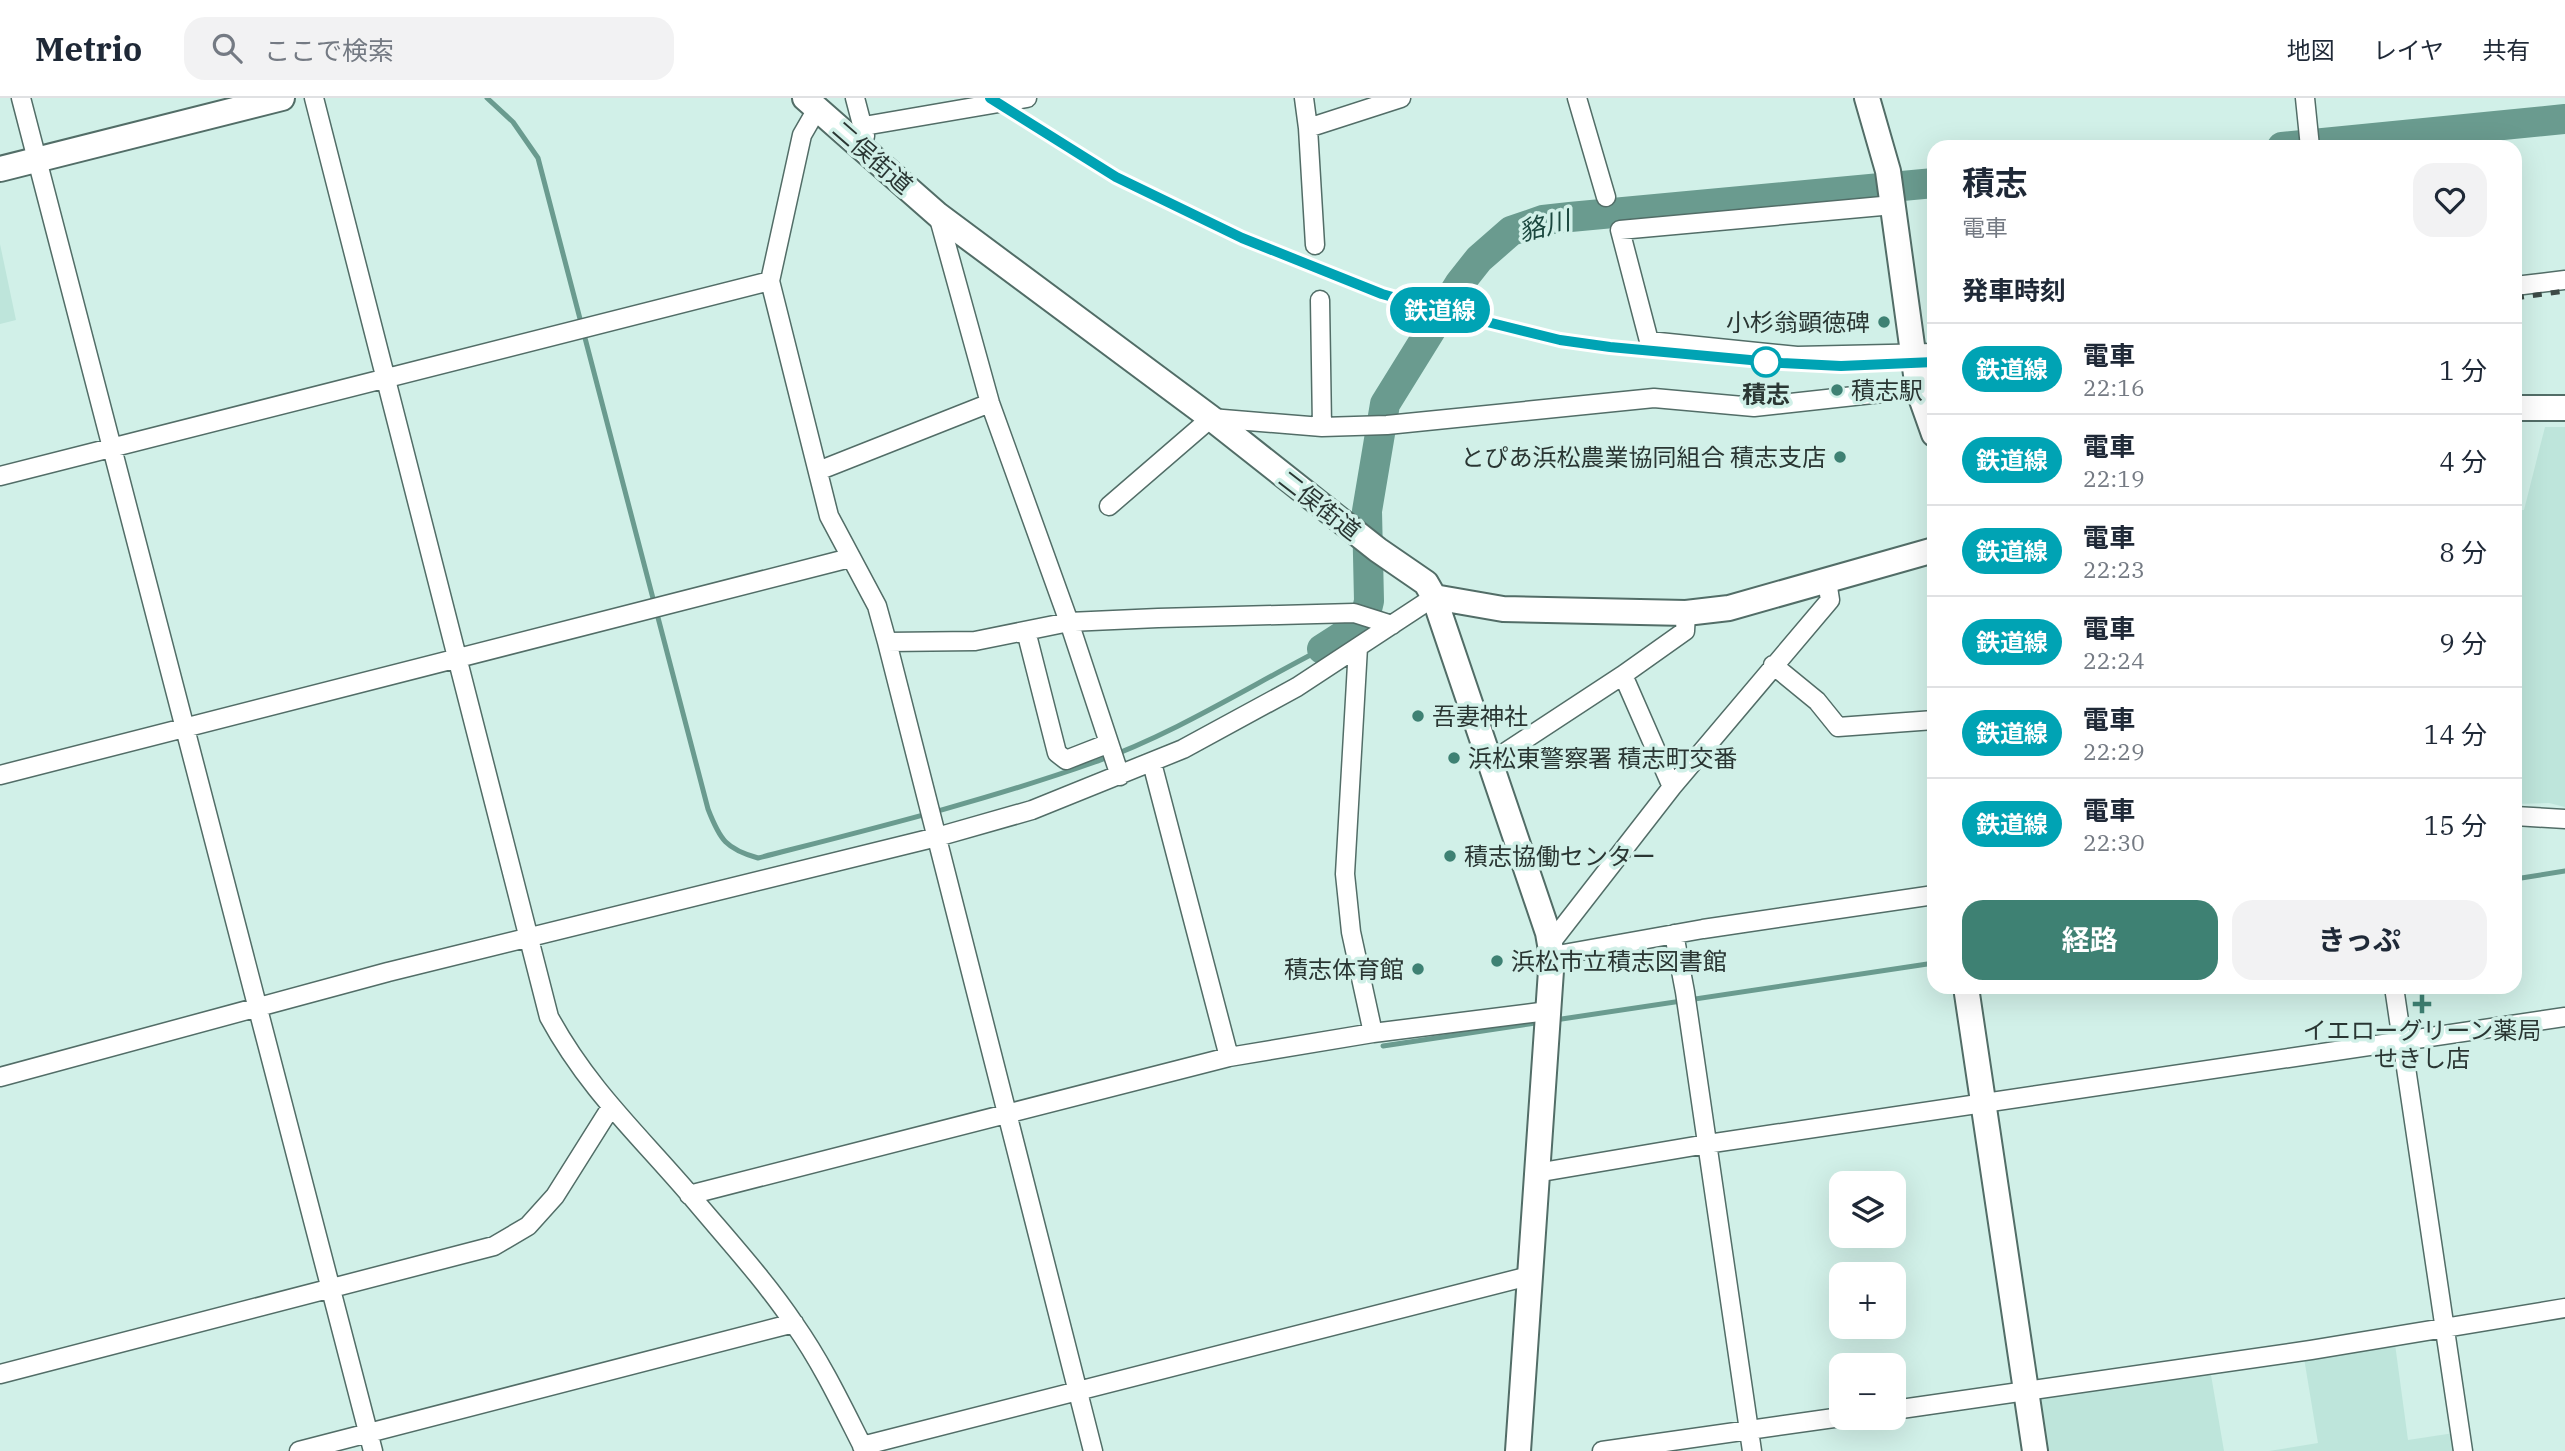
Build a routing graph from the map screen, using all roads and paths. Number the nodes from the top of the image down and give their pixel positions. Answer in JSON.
{"nodes":[{"id":1,"x":21,"y":98,"type":"edge"},
{"id":2,"x":282,"y":98,"type":"edge"},
{"id":3,"x":314,"y":98,"type":"edge"},
{"id":4,"x":855,"y":98,"type":"edge"},
{"id":5,"x":1027,"y":98,"type":"edge"},
{"id":6,"x":1304,"y":98,"type":"edge"},
{"id":7,"x":1401,"y":98,"type":"edge"},
{"id":8,"x":1577,"y":98,"type":"edge"},
{"id":9,"x":1867,"y":98,"type":"edge"},
{"id":10,"x":2305,"y":98,"type":"edge"},
{"id":11,"x":811,"y":103,"type":"edge"},
{"id":12,"x":1308,"y":128,"type":"junction"},
{"id":13,"x":866,"y":138,"type":"junction"},
{"id":14,"x":2310,"y":140,"type":"edge"},
{"id":15,"x":37,"y":160,"type":"junction"},
{"id":16,"x":0,"y":169,"type":"edge"},
{"id":17,"x":1606,"y":197,"type":"dead end"},
{"id":18,"x":1893,"y":205,"type":"junction"},
{"id":19,"x":938,"y":215,"type":"junction"},
{"id":20,"x":1315,"y":245,"type":"dead end"},
{"id":21,"x":2565,"y":279,"type":"edge"},
{"id":22,"x":770,"y":282,"type":"junction"},
{"id":23,"x":2522,"y":285,"type":"edge"},
{"id":24,"x":1320,"y":300,"type":"dead end"},
{"id":25,"x":1924,"y":354,"type":"edge"},
{"id":26,"x":387,"y":377,"type":"junction"},
{"id":27,"x":1918,"y":389,"type":"junction"},
{"id":28,"x":990,"y":403,"type":"junction"},
{"id":29,"x":2522,"y":408,"type":"edge"},
{"id":30,"x":2565,"y":408,"type":"edge"},
{"id":31,"x":1927,"y":414,"type":"edge"},
{"id":32,"x":1211,"y":418,"type":"junction"},
{"id":33,"x":1322,"y":427,"type":"junction"},
{"id":34,"x":114,"y":447,"type":"junction"},
{"id":35,"x":818,"y":471,"type":"junction"},
{"id":36,"x":0,"y":476,"type":"edge"},
{"id":37,"x":1109,"y":506,"type":"dead end"},
{"id":38,"x":1927,"y":552,"type":"edge"},
{"id":39,"x":850,"y":558,"type":"junction"},
{"id":40,"x":1827,"y":580,"type":"junction"},
{"id":41,"x":1434,"y":597,"type":"junction"},
{"id":42,"x":1686,"y":613,"type":"junction"},
{"id":43,"x":1069,"y":622,"type":"junction"},
{"id":44,"x":1384,"y":624,"type":"junction"},
{"id":45,"x":1026,"y":631,"type":"junction"},
{"id":46,"x":887,"y":642,"type":"junction"},
{"id":47,"x":1358,"y":647,"type":"junction"},
{"id":48,"x":458,"y":657,"type":"junction"},
{"id":49,"x":1773,"y":665,"type":"junction"},
{"id":50,"x":1623,"y":675,"type":"junction"},
{"id":51,"x":1927,"y":721,"type":"edge"},
{"id":52,"x":185,"y":728,"type":"junction"},
{"id":53,"x":1108,"y":746,"type":"junction"},
{"id":54,"x":1152,"y":763,"type":"junction"},
{"id":55,"x":1489,"y":763,"type":"junction"},
{"id":56,"x":1118,"y":770,"type":"junction"},
{"id":57,"x":0,"y":775,"type":"edge"},
{"id":58,"x":1672,"y":787,"type":"junction"},
{"id":59,"x":2522,"y":816,"type":"edge"},
{"id":60,"x":2565,"y":819,"type":"edge"},
{"id":61,"x":935,"y":829,"type":"junction"},
{"id":62,"x":1927,"y":896,"type":"edge"},
{"id":63,"x":1674,"y":934,"type":"junction"},
{"id":64,"x":530,"y":936,"type":"junction"},
{"id":65,"x":1551,"y":950,"type":"junction"},
{"id":66,"x":1967,"y":994,"type":"edge"},
{"id":67,"x":2395,"y":994,"type":"edge"},
{"id":68,"x":257,"y":1007,"type":"junction"},
{"id":69,"x":2565,"y":1017,"type":"edge"},
{"id":70,"x":1547,"y":1020,"type":"junction"},
{"id":71,"x":1373,"y":1033,"type":"junction"},
{"id":72,"x":2403,"y":1041,"type":"junction"},
{"id":73,"x":1228,"y":1057,"type":"junction"},
{"id":74,"x":0,"y":1077,"type":"edge"},
{"id":75,"x":1983,"y":1104,"type":"junction"},
{"id":76,"x":611,"y":1107,"type":"junction"},
{"id":77,"x":1009,"y":1115,"type":"junction"},
{"id":78,"x":1707,"y":1144,"type":"junction"},
{"id":79,"x":1536,"y":1173,"type":"junction"},
{"id":80,"x":689,"y":1195,"type":"junction"},
{"id":81,"x":1529,"y":1276,"type":"junction"},
{"id":82,"x":333,"y":1287,"type":"junction"},
{"id":83,"x":2565,"y":1308,"type":"edge"},
{"id":84,"x":794,"y":1323,"type":"junction"},
{"id":85,"x":2445,"y":1327,"type":"junction"},
{"id":86,"x":0,"y":1374,"type":"edge"},
{"id":87,"x":1079,"y":1391,"type":"junction"},
{"id":88,"x":2026,"y":1392,"type":"junction"},
{"id":89,"x":1906,"y":1408,"type":"edge"},
{"id":90,"x":1829,"y":1419,"type":"edge"},
{"id":91,"x":1749,"y":1430,"type":"junction"},
{"id":92,"x":368,"y":1433,"type":"junction"},
{"id":93,"x":863,"y":1448,"type":"edge"},
{"id":94,"x":299,"y":1451,"type":"edge"},
{"id":95,"x":373,"y":1451,"type":"edge"},
{"id":96,"x":1093,"y":1451,"type":"edge"},
{"id":97,"x":1518,"y":1451,"type":"edge"},
{"id":98,"x":1602,"y":1451,"type":"edge"},
{"id":99,"x":1752,"y":1451,"type":"edge"},
{"id":100,"x":2035,"y":1451,"type":"edge"},
{"id":101,"x":2463,"y":1451,"type":"edge"}],
"edges":[{"from":1,"to":15,"type":"street"},
{"from":2,"to":15,"type":"street"},
{"from":3,"to":26,"type":"street"},
{"from":4,"to":13,"type":"street"},
{"from":5,"to":13,"type":"street"},
{"from":6,"to":12,"type":"street"},
{"from":7,"to":12,"type":"street"},
{"from":8,"to":17,"type":"street"},
{"from":9,"to":18,"type":"street"},
{"from":10,"to":14,"type":"street"},
{"from":11,"to":13,"type":"street","name":"二俣街道"},
{"from":11,"to":22,"type":"street"},
{"from":12,"to":20,"type":"street"},
{"from":13,"to":19,"type":"street","name":"二俣街道"},
{"from":15,"to":16,"type":"street"},
{"from":15,"to":34,"type":"street"},
{"from":18,"to":25,"type":"street"},
{"from":18,"to":25,"type":"street"},
{"from":19,"to":28,"type":"street"},
{"from":19,"to":32,"type":"street","name":"二俣街道"},
{"from":21,"to":23,"type":"street"},
{"from":22,"to":26,"type":"street"},
{"from":22,"to":35,"type":"street"},
{"from":24,"to":33,"type":"street"},
{"from":25,"to":27,"type":"street"},
{"from":26,"to":34,"type":"street"},
{"from":26,"to":48,"type":"street"},
{"from":27,"to":31,"type":"street"},
{"from":27,"to":33,"type":"street"},
{"from":28,"to":35,"type":"street"},
{"from":28,"to":43,"type":"street"},
{"from":29,"to":30,"type":"street"},
{"from":32,"to":33,"type":"street"},
{"from":32,"to":37,"type":"street"},
{"from":32,"to":41,"type":"street","name":"二俣街道"},
{"from":34,"to":36,"type":"street"},
{"from":34,"to":52,"type":"street"},
{"from":35,"to":39,"type":"street"},
{"from":38,"to":40,"type":"street"},
{"from":39,"to":46,"type":"street"},
{"from":39,"to":48,"type":"street"},
{"from":40,"to":42,"type":"street"},
{"from":40,"to":49,"type":"street"},
{"from":41,"to":42,"type":"street"},
{"from":41,"to":44,"type":"street"},
{"from":41,"to":55,"type":"street"},
{"from":42,"to":50,"type":"street"},
{"from":43,"to":44,"type":"street"},
{"from":43,"to":45,"type":"street"},
{"from":43,"to":53,"type":"street"},
{"from":44,"to":47,"type":"street"},
{"from":45,"to":46,"type":"street"},
{"from":45,"to":53,"type":"street"},
{"from":46,"to":61,"type":"street"},
{"from":47,"to":54,"type":"street"},
{"from":47,"to":71,"type":"street"},
{"from":48,"to":52,"type":"street"},
{"from":48,"to":64,"type":"street"},
{"from":49,"to":51,"type":"street"},
{"from":49,"to":58,"type":"street"},
{"from":50,"to":55,"type":"street"},
{"from":50,"to":58,"type":"street"},
{"from":52,"to":57,"type":"street"},
{"from":52,"to":68,"type":"street"},
{"from":53,"to":56,"type":"street"},
{"from":54,"to":56,"type":"street"},
{"from":54,"to":73,"type":"street"},
{"from":55,"to":65,"type":"street"},
{"from":56,"to":61,"type":"street"},
{"from":58,"to":65,"type":"street"},
{"from":59,"to":60,"type":"street"},
{"from":61,"to":64,"type":"street"},
{"from":61,"to":77,"type":"street"},
{"from":62,"to":63,"type":"street"},
{"from":63,"to":65,"type":"street"},
{"from":63,"to":78,"type":"street"},
{"from":64,"to":68,"type":"street"},
{"from":64,"to":76,"type":"street"},
{"from":65,"to":70,"type":"street"},
{"from":66,"to":75,"type":"street"},
{"from":67,"to":72,"type":"street"},
{"from":68,"to":74,"type":"street"},
{"from":68,"to":82,"type":"street"},
{"from":69,"to":72,"type":"street"},
{"from":70,"to":71,"type":"street"},
{"from":70,"to":79,"type":"street"},
{"from":71,"to":73,"type":"street"},
{"from":72,"to":75,"type":"street"},
{"from":72,"to":85,"type":"street"},
{"from":73,"to":77,"type":"street"},
{"from":75,"to":78,"type":"street"},
{"from":75,"to":88,"type":"street"},
{"from":76,"to":80,"type":"street"},
{"from":76,"to":82,"type":"street"},
{"from":77,"to":80,"type":"street"},
{"from":77,"to":87,"type":"street"},
{"from":78,"to":79,"type":"street"},
{"from":78,"to":91,"type":"street"},
{"from":79,"to":81,"type":"street"},
{"from":80,"to":84,"type":"street"},
{"from":81,"to":87,"type":"street"},
{"from":81,"to":97,"type":"street"},
{"from":82,"to":86,"type":"street"},
{"from":82,"to":92,"type":"street"},
{"from":83,"to":85,"type":"street"},
{"from":84,"to":92,"type":"street"},
{"from":84,"to":93,"type":"street"},
{"from":85,"to":88,"type":"street"},
{"from":85,"to":101,"type":"street"},
{"from":87,"to":93,"type":"street"},
{"from":87,"to":96,"type":"street"},
{"from":88,"to":89,"type":"street"},
{"from":88,"to":100,"type":"street"},
{"from":90,"to":91,"type":"street"},
{"from":91,"to":98,"type":"street"},
{"from":91,"to":99,"type":"street"},
{"from":92,"to":94,"type":"street"},
{"from":92,"to":95,"type":"street"}]}
